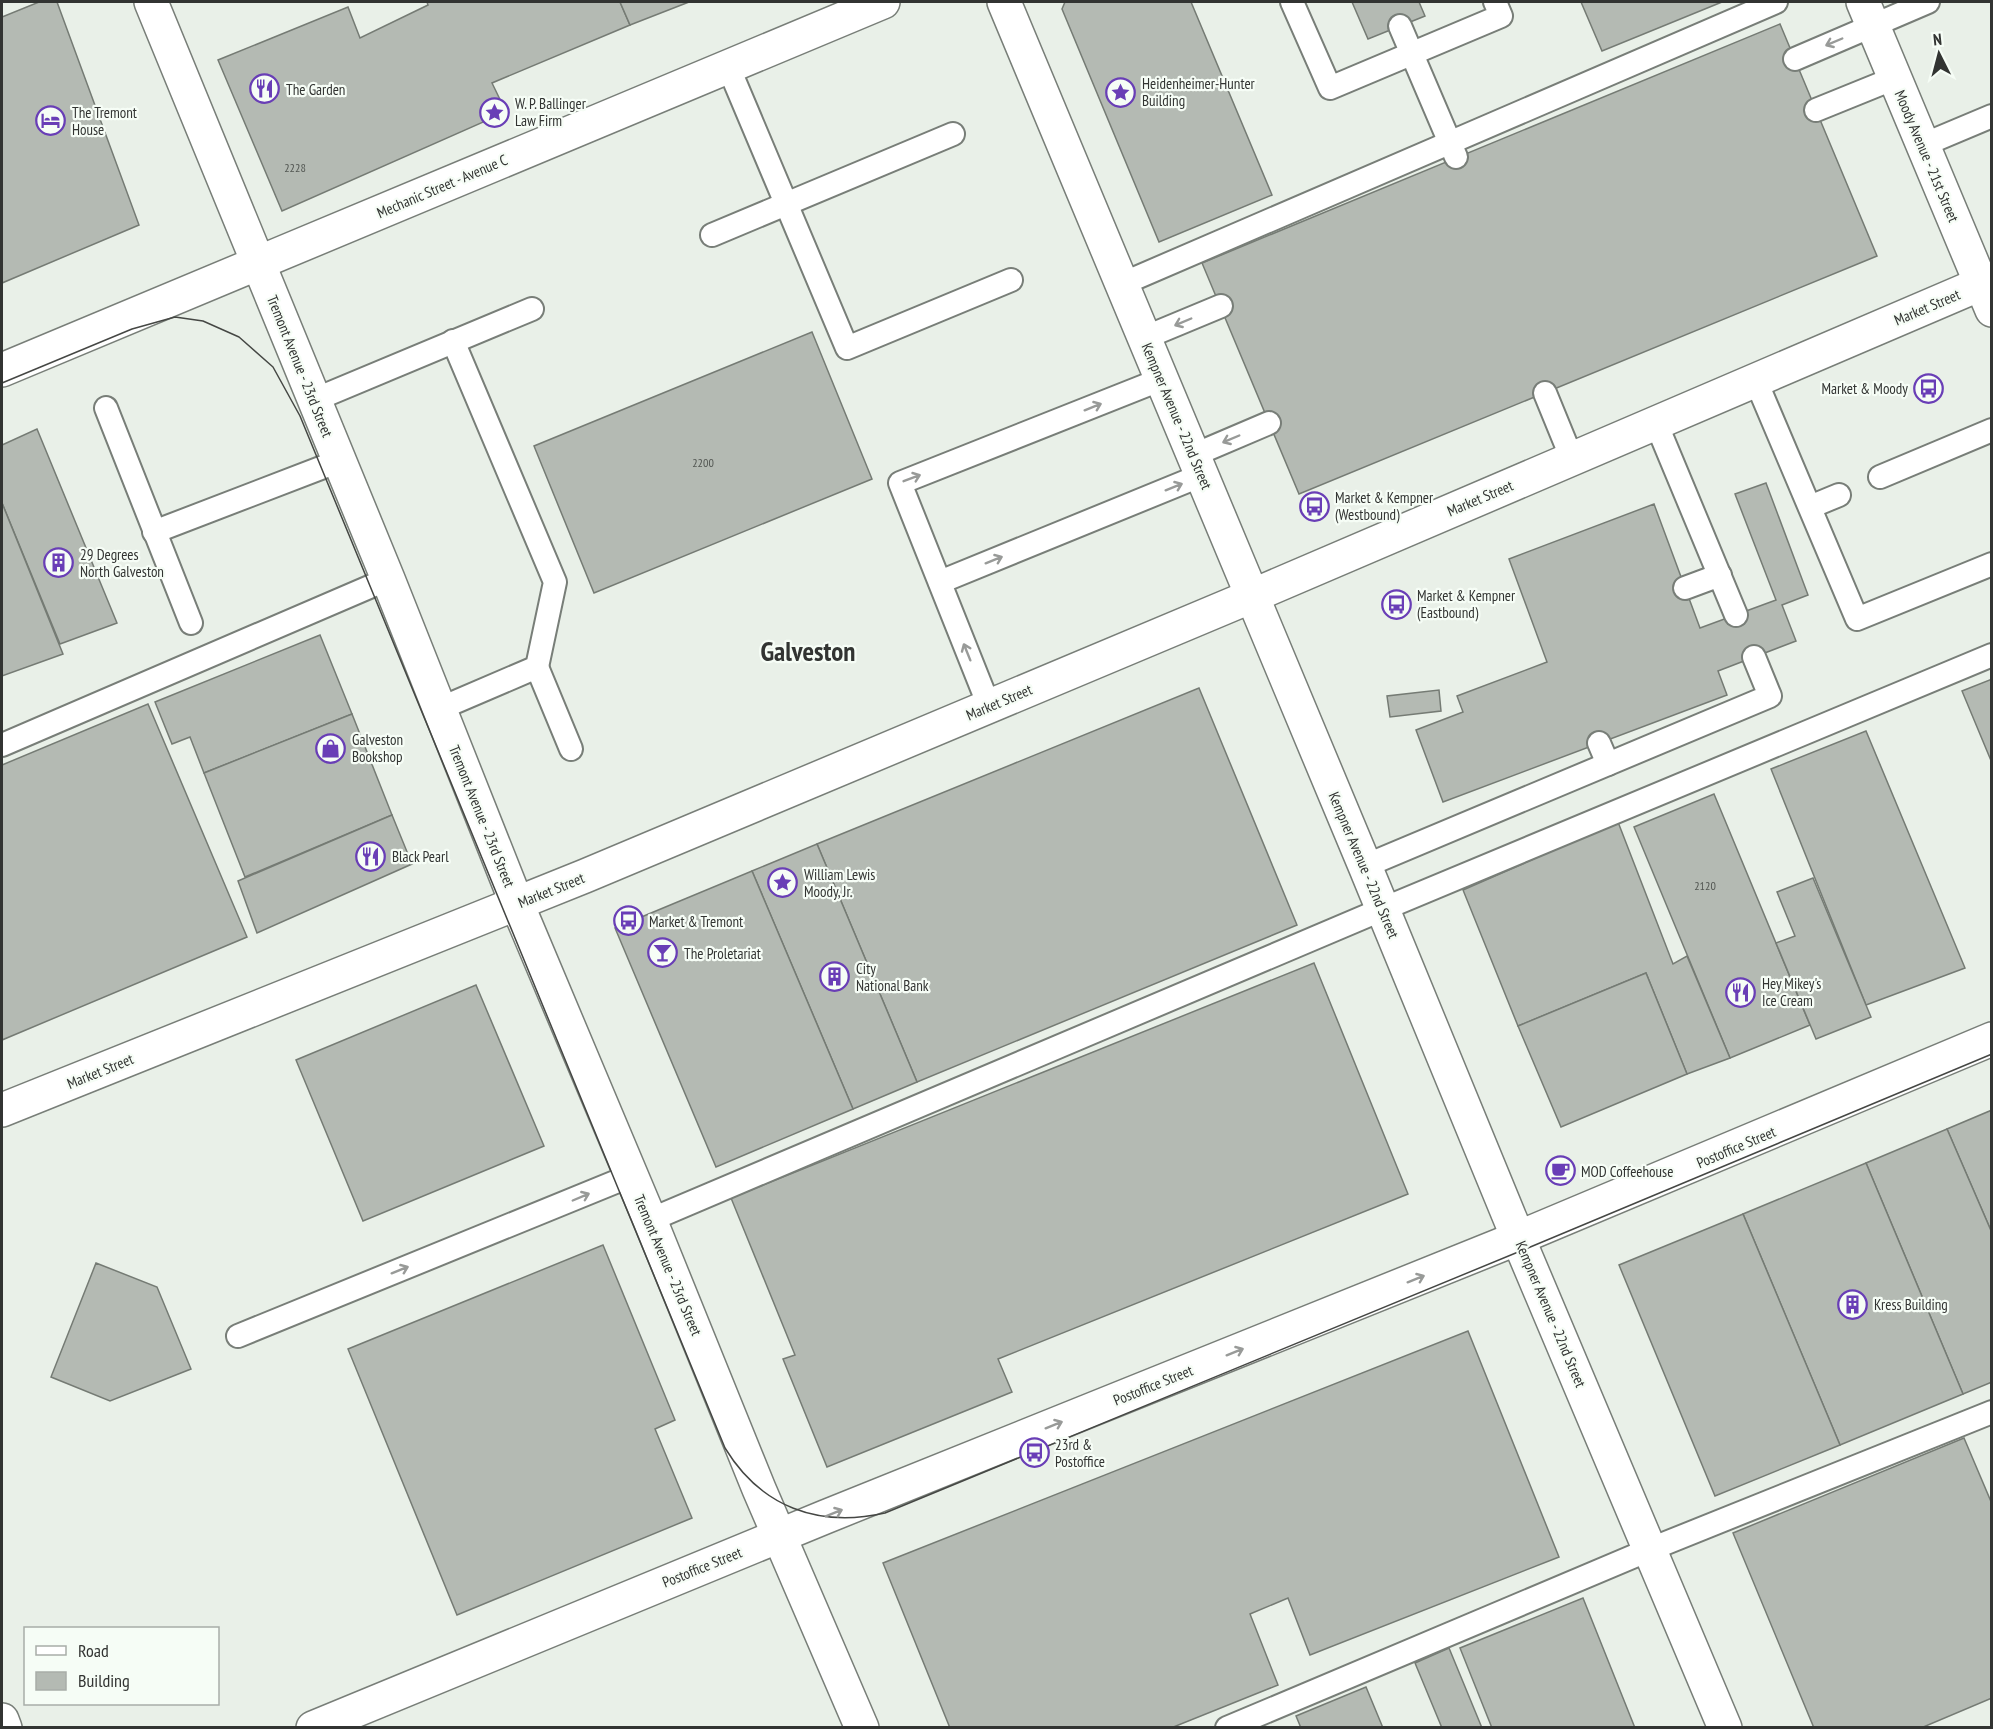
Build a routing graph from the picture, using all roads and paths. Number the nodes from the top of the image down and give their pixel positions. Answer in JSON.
{"nodes":[{"id":1,"x":151,"y":2,"type":"edge"},
{"id":2,"x":883,"y":2,"type":"edge"},
{"id":3,"x":1004,"y":2,"type":"edge"},
{"id":4,"x":1292,"y":2,"type":"edge"},
{"id":5,"x":1495,"y":2,"type":"edge"},
{"id":6,"x":1776,"y":2,"type":"edge"},
{"id":7,"x":1928,"y":2,"type":"edge"},
{"id":8,"x":1868,"y":13,"type":"edge"},
{"id":9,"x":1400,"y":26,"type":"dead end"},
{"id":10,"x":1412,"y":55,"type":"junction"},
{"id":11,"x":1795,"y":58,"type":"dead end"},
{"id":12,"x":728,"y":66,"type":"junction"},
{"id":13,"x":1894,"y":78,"type":"junction"},
{"id":14,"x":1816,"y":110,"type":"dead end"},
{"id":15,"x":1992,"y":116,"type":"edge"},
{"id":16,"x":953,"y":134,"type":"dead end"},
{"id":17,"x":1923,"y":145,"type":"junction"},
{"id":18,"x":1453,"y":150,"type":"junction"},
{"id":19,"x":786,"y":203,"type":"junction"},
{"id":20,"x":712,"y":235,"type":"dead end"},
{"id":21,"x":258,"y":263,"type":"junction"},
{"id":22,"x":1011,"y":280,"type":"dead end"},
{"id":23,"x":1122,"y":284,"type":"junction"},
{"id":24,"x":1988,"y":291,"type":"edge"},
{"id":25,"x":1221,"y":306,"type":"dead end"},
{"id":26,"x":532,"y":309,"type":"dead end"},
{"id":27,"x":1144,"y":338,"type":"junction"},
{"id":28,"x":453,"y":341,"type":"junction"},
{"id":29,"x":2,"y":370,"type":"edge"},
{"id":30,"x":1162,"y":379,"type":"junction"},
{"id":31,"x":1756,"y":381,"type":"junction"},
{"id":32,"x":1545,"y":393,"type":"dead end"},
{"id":33,"x":314,"y":399,"type":"junction"},
{"id":34,"x":106,"y":408,"type":"dead end"},
{"id":35,"x":1269,"y":423,"type":"dead end"},
{"id":36,"x":1656,"y":423,"type":"junction"},
{"id":37,"x":1992,"y":430,"type":"edge"},
{"id":38,"x":1572,"y":459,"type":"junction"},
{"id":39,"x":339,"y":461,"type":"junction"},
{"id":40,"x":1198,"y":465,"type":"junction"},
{"id":41,"x":1880,"y":477,"type":"dead end"},
{"id":42,"x":1839,"y":495,"type":"dead end"},
{"id":43,"x":1810,"y":507,"type":"junction"},
{"id":44,"x":154,"y":532,"type":"junction"},
{"id":45,"x":1992,"y":564,"type":"edge"},
{"id":46,"x":1720,"y":575,"type":"junction"},
{"id":47,"x":388,"y":579,"type":"junction"},
{"id":48,"x":939,"y":582,"type":"junction"},
{"id":49,"x":1685,"y":588,"type":"dead end"},
{"id":50,"x":1252,"y":596,"type":"junction"},
{"id":51,"x":1736,"y":615,"type":"dead end"},
{"id":52,"x":191,"y":623,"type":"dead end"},
{"id":53,"x":1992,"y":655,"type":"edge"},
{"id":54,"x":1754,"y":657,"type":"dead end"},
{"id":55,"x":537,"y":668,"type":"junction"},
{"id":56,"x":989,"y":706,"type":"junction"},
{"id":57,"x":440,"y":709,"type":"junction"},
{"id":58,"x":1599,"y":743,"type":"dead end"},
{"id":59,"x":2,"y":745,"type":"edge"},
{"id":60,"x":571,"y":748,"type":"dead end"},
{"id":61,"x":1608,"y":764,"type":"junction"},
{"id":62,"x":1365,"y":866,"type":"junction"},
{"id":63,"x":517,"y":904,"type":"junction"},
{"id":64,"x":1383,"y":909,"type":"junction"},
{"id":65,"x":1992,"y":1039,"type":"edge"},
{"id":66,"x":2,"y":1110,"type":"edge"},
{"id":67,"x":630,"y":1176,"type":"junction"},
{"id":68,"x":650,"y":1220,"type":"junction"},
{"id":69,"x":1518,"y":1238,"type":"junction"},
{"id":70,"x":238,"y":1336,"type":"dead end"},
{"id":71,"x":1992,"y":1413,"type":"edge"},
{"id":72,"x":780,"y":1536,"type":"junction"},
{"id":73,"x":1651,"y":1549,"type":"junction"},
{"id":74,"x":2,"y":1720,"type":"edge"},
{"id":75,"x":5,"y":1728,"type":"edge"},
{"id":76,"x":313,"y":1728,"type":"edge"},
{"id":77,"x":862,"y":1728,"type":"edge"},
{"id":78,"x":1227,"y":1728,"type":"edge"},
{"id":79,"x":1725,"y":1728,"type":"edge"}],
"edges":[{"from":1,"to":21,"type":"street","name":"Tremont Avenue - 23rd Street"},
{"from":2,"to":12,"type":"street","name":"Mechanic Street - Avenue C"},
{"from":3,"to":23,"type":"street","name":"Kempner Avenue - 22nd Street"},
{"from":4,"to":10,"type":"lane"},
{"from":5,"to":10,"type":"lane"},
{"from":6,"to":18,"type":"lane"},
{"from":7,"to":8,"type":"lane"},
{"from":8,"to":11,"type":"lane","one_way":true},
{"from":8,"to":13,"type":"street","name":"Moody Avenue - 21st Street"},
{"from":9,"to":10,"type":"lane"},
{"from":10,"to":18,"type":"lane"},
{"from":12,"to":19,"type":"lane"},
{"from":12,"to":21,"type":"street","name":"Mechanic Street - Avenue C"},
{"from":13,"to":14,"type":"lane"},
{"from":13,"to":17,"type":"street","name":"Moody Avenue - 21st Street"},
{"from":15,"to":17,"type":"lane"},
{"from":16,"to":19,"type":"lane"},
{"from":17,"to":24,"type":"street","name":"Moody Avenue - 21st Street"},
{"from":18,"to":23,"type":"lane"},
{"from":19,"to":20,"type":"lane"},
{"from":19,"to":22,"type":"lane"},
{"from":21,"to":29,"type":"street","name":"Mechanic Street - Avenue C"},
{"from":21,"to":33,"type":"street","name":"Tremont Avenue - 23rd Street"},
{"from":23,"to":27,"type":"street","name":"Kempner Avenue - 22nd Street"},
{"from":24,"to":31,"type":"street","name":"Market Street"},
{"from":25,"to":27,"type":"lane","one_way":true},
{"from":26,"to":28,"type":"lane"},
{"from":27,"to":30,"type":"street","name":"Kempner Avenue - 22nd Street"},
{"from":28,"to":33,"type":"lane"},
{"from":28,"to":55,"type":"lane"},
{"from":30,"to":40,"type":"street","name":"Kempner Avenue - 22nd Street"},
{"from":48,"to":30,"type":"lane","one_way":true},
{"from":31,"to":36,"type":"street","name":"Market Street"},
{"from":31,"to":43,"type":"lane"},
{"from":32,"to":38,"type":"lane"},
{"from":33,"to":39,"type":"street","name":"Tremont Avenue - 23rd Street"},
{"from":34,"to":44,"type":"lane"},
{"from":35,"to":40,"type":"lane","one_way":true},
{"from":36,"to":38,"type":"street","name":"Market Street"},
{"from":36,"to":46,"type":"lane"},
{"from":37,"to":41,"type":"lane"},
{"from":38,"to":50,"type":"street","name":"Market Street"},
{"from":39,"to":44,"type":"lane"},
{"from":39,"to":47,"type":"street","name":"Tremont Avenue - 23rd Street"},
{"from":48,"to":40,"type":"lane","one_way":true},
{"from":40,"to":50,"type":"street","name":"Kempner Avenue - 22nd Street"},
{"from":42,"to":43,"type":"lane"},
{"from":43,"to":45,"type":"lane"},
{"from":44,"to":52,"type":"lane"},
{"from":46,"to":49,"type":"lane"},
{"from":46,"to":51,"type":"lane"},
{"from":47,"to":57,"type":"street","name":"Tremont Avenue - 23rd Street"},
{"from":47,"to":59,"type":"lane"},
{"from":56,"to":48,"type":"lane","one_way":true},
{"from":50,"to":56,"type":"street","name":"Market Street"},
{"from":50,"to":62,"type":"street","name":"Kempner Avenue - 22nd Street"},
{"from":53,"to":64,"type":"lane"},
{"from":54,"to":61,"type":"lane"},
{"from":55,"to":57,"type":"lane"},
{"from":55,"to":60,"type":"lane"},
{"from":56,"to":63,"type":"street","name":"Market Street"},
{"from":57,"to":63,"type":"street","name":"Tremont Avenue - 23rd Street"},
{"from":58,"to":61,"type":"lane"},
{"from":61,"to":62,"type":"lane"},
{"from":62,"to":64,"type":"street","name":"Kempner Avenue - 22nd Street"},
{"from":63,"to":66,"type":"street","name":"Market Street"},
{"from":63,"to":67,"type":"street","name":"Tremont Avenue - 23rd Street"},
{"from":64,"to":68,"type":"lane"},
{"from":64,"to":69,"type":"street","name":"Kempner Avenue - 22nd Street"},
{"from":65,"to":69,"type":"street","name":"Postoffice Street"},
{"from":67,"to":68,"type":"street","name":"Tremont Avenue - 23rd Street"},
{"from":70,"to":67,"type":"lane","one_way":true},
{"from":68,"to":72,"type":"street","name":"Tremont Avenue - 23rd Street"},
{"from":72,"to":69,"type":"street","name":"Postoffice Street","one_way":true},
{"from":69,"to":73,"type":"street","name":"Kempner Avenue - 22nd Street"},
{"from":71,"to":73,"type":"lane"},
{"from":72,"to":76,"type":"street","name":"Postoffice Street"},
{"from":72,"to":77,"type":"street","name":"Tremont Avenue - 23rd Street"},
{"from":73,"to":78,"type":"lane"},
{"from":73,"to":79,"type":"street","name":"Kempner Avenue - 22nd Street"},
{"from":74,"to":75,"type":"street"}]}
